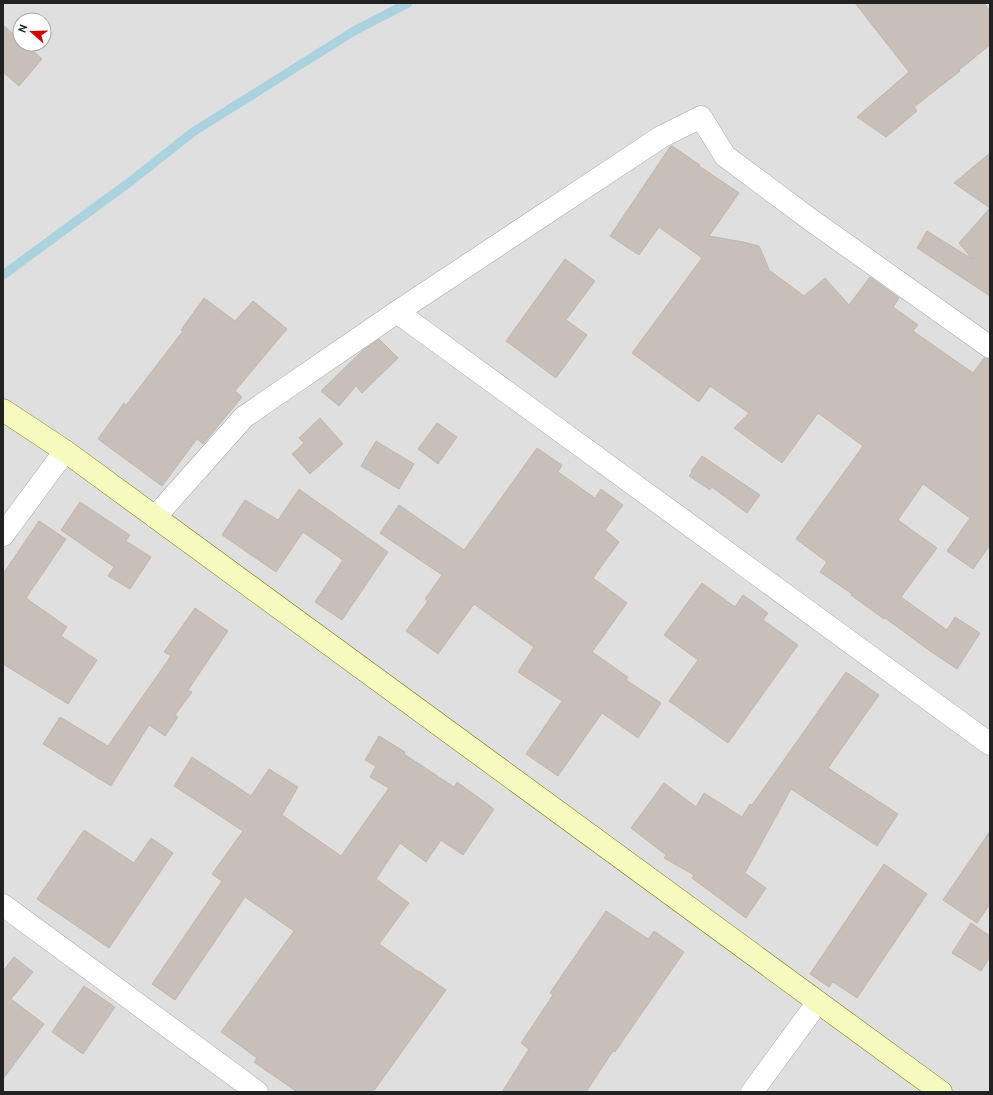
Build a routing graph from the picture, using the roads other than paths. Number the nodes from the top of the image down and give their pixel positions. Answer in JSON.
{"nodes":[{"id":1,"x":397,"y":312,"type":"junction"},
{"id":2,"x":990,"y":347,"type":"edge"},
{"id":3,"x":3,"y":410,"type":"edge"},
{"id":4,"x":65,"y":451,"type":"junction"},
{"id":5,"x":155,"y":517,"type":"junction"},
{"id":6,"x":3,"y":535,"type":"edge"},
{"id":7,"x":990,"y":744,"type":"edge"},
{"id":8,"x":3,"y":905,"type":"edge"},
{"id":9,"x":818,"y":1002,"type":"junction"},
{"id":10,"x":257,"y":1092,"type":"edge"},
{"id":11,"x":752,"y":1092,"type":"edge"},
{"id":12,"x":941,"y":1092,"type":"edge"}],
"edges":[{"from":1,"to":2,"type":"street"},
{"from":1,"to":5,"type":"street"},
{"from":1,"to":7,"type":"street"},
{"from":3,"to":4,"type":"street"},
{"from":4,"to":5,"type":"street"},
{"from":4,"to":6,"type":"street"},
{"from":5,"to":9,"type":"street"},
{"from":8,"to":10,"type":"street"},
{"from":9,"to":11,"type":"street"},
{"from":9,"to":12,"type":"street"}]}
